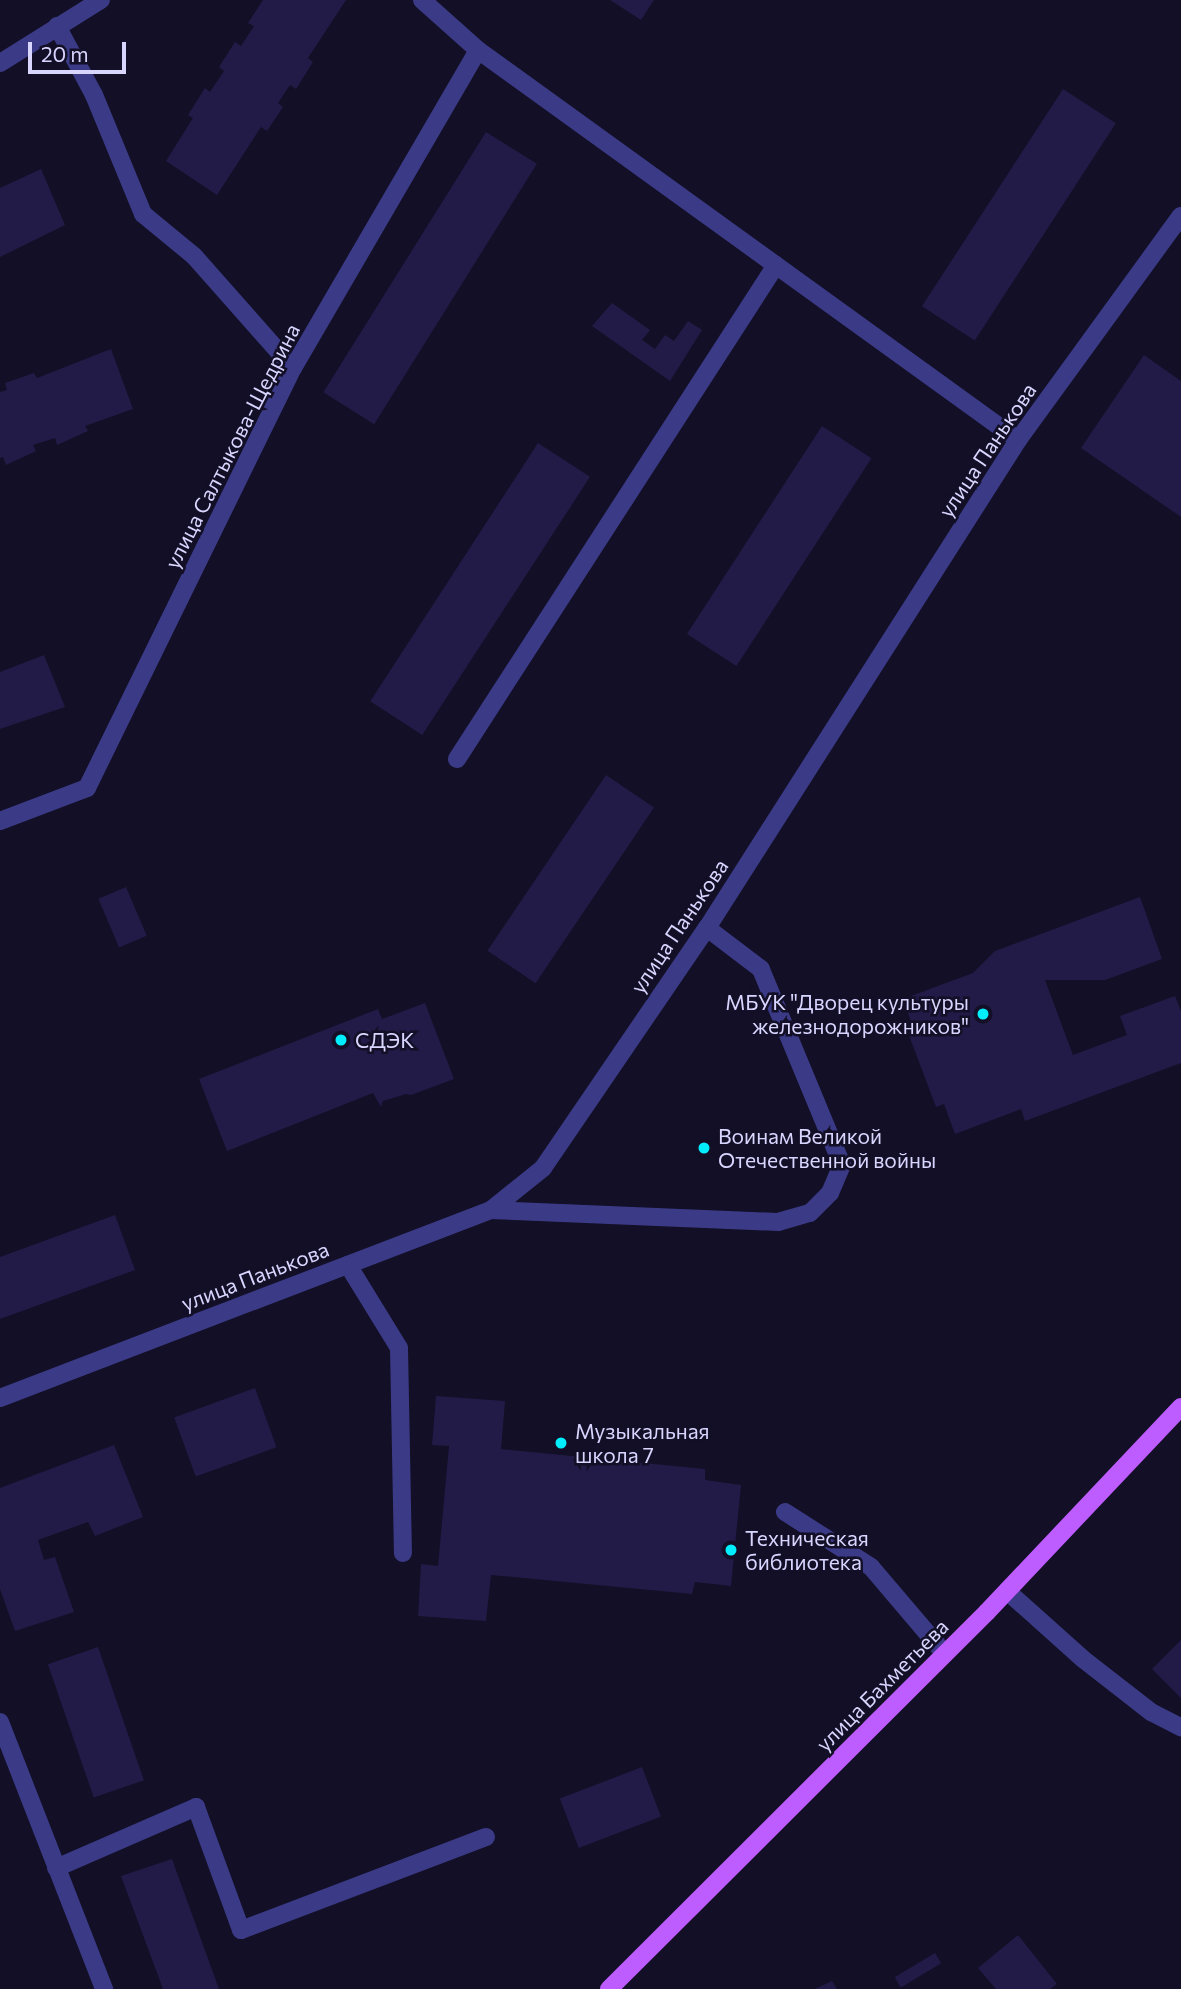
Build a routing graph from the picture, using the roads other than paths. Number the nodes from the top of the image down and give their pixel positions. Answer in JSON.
{"nodes":[{"id":1,"x":101,"y":0,"type":"edge"},
{"id":2,"x":422,"y":0,"type":"edge"},
{"id":3,"x":57,"y":26,"type":"junction"},
{"id":4,"x":478,"y":50,"type":"junction"},
{"id":5,"x":0,"y":62,"type":"edge"},
{"id":6,"x":1181,"y":216,"type":"edge"},
{"id":7,"x":776,"y":265,"type":"junction"},
{"id":8,"x":293,"y":368,"type":"junction"},
{"id":9,"x":1018,"y":440,"type":"junction"},
{"id":10,"x":457,"y":759,"type":"dead end"},
{"id":11,"x":0,"y":821,"type":"edge"},
{"id":12,"x":707,"y":929,"type":"junction"},
{"id":13,"x":491,"y":1210,"type":"junction"},
{"id":14,"x":348,"y":1265,"type":"junction"},
{"id":15,"x":0,"y":1398,"type":"edge"},
{"id":16,"x":1181,"y":1407,"type":"edge"},
{"id":17,"x":785,"y":1512,"type":"dead end"},
{"id":18,"x":403,"y":1553,"type":"dead end"},
{"id":19,"x":1007,"y":1591,"type":"junction"},
{"id":20,"x":946,"y":1654,"type":"junction"},
{"id":21,"x":0,"y":1722,"type":"edge"},
{"id":22,"x":1181,"y":1727,"type":"edge"},
{"id":23,"x":486,"y":1837,"type":"dead end"},
{"id":24,"x":56,"y":1868,"type":"junction"},
{"id":25,"x":104,"y":1989,"type":"edge"},
{"id":26,"x":609,"y":1989,"type":"edge"}],
"edges":[{"from":1,"to":3,"type":"street"},
{"from":2,"to":4,"type":"street"},
{"from":3,"to":5,"type":"street"},
{"from":3,"to":8,"type":"street"},
{"from":4,"to":7,"type":"street"},
{"from":4,"to":8,"type":"street","name":"улица Салтыкова-Щедрина"},
{"from":6,"to":9,"type":"street","name":"улица Панькова"},
{"from":7,"to":9,"type":"street"},
{"from":7,"to":10,"type":"street"},
{"from":8,"to":11,"type":"street","name":"улица Салтыкова-Щедрина"},
{"from":9,"to":12,"type":"street","name":"улица Панькова"},
{"from":12,"to":13,"type":"street","name":"улица Панькова"},
{"from":12,"to":13,"type":"street"},
{"from":13,"to":14,"type":"street","name":"улица Панькова"},
{"from":14,"to":15,"type":"street","name":"улица Панькова"},
{"from":14,"to":18,"type":"street"},
{"from":16,"to":19,"type":"main road","name":"улица Бахметьева"},
{"from":17,"to":20,"type":"street"},
{"from":19,"to":20,"type":"main road","name":"улица Бахметьева"},
{"from":19,"to":22,"type":"street"},
{"from":20,"to":26,"type":"main road","name":"улица Бахметьева"},
{"from":21,"to":24,"type":"street"},
{"from":23,"to":24,"type":"street"},
{"from":24,"to":25,"type":"street"}]}
